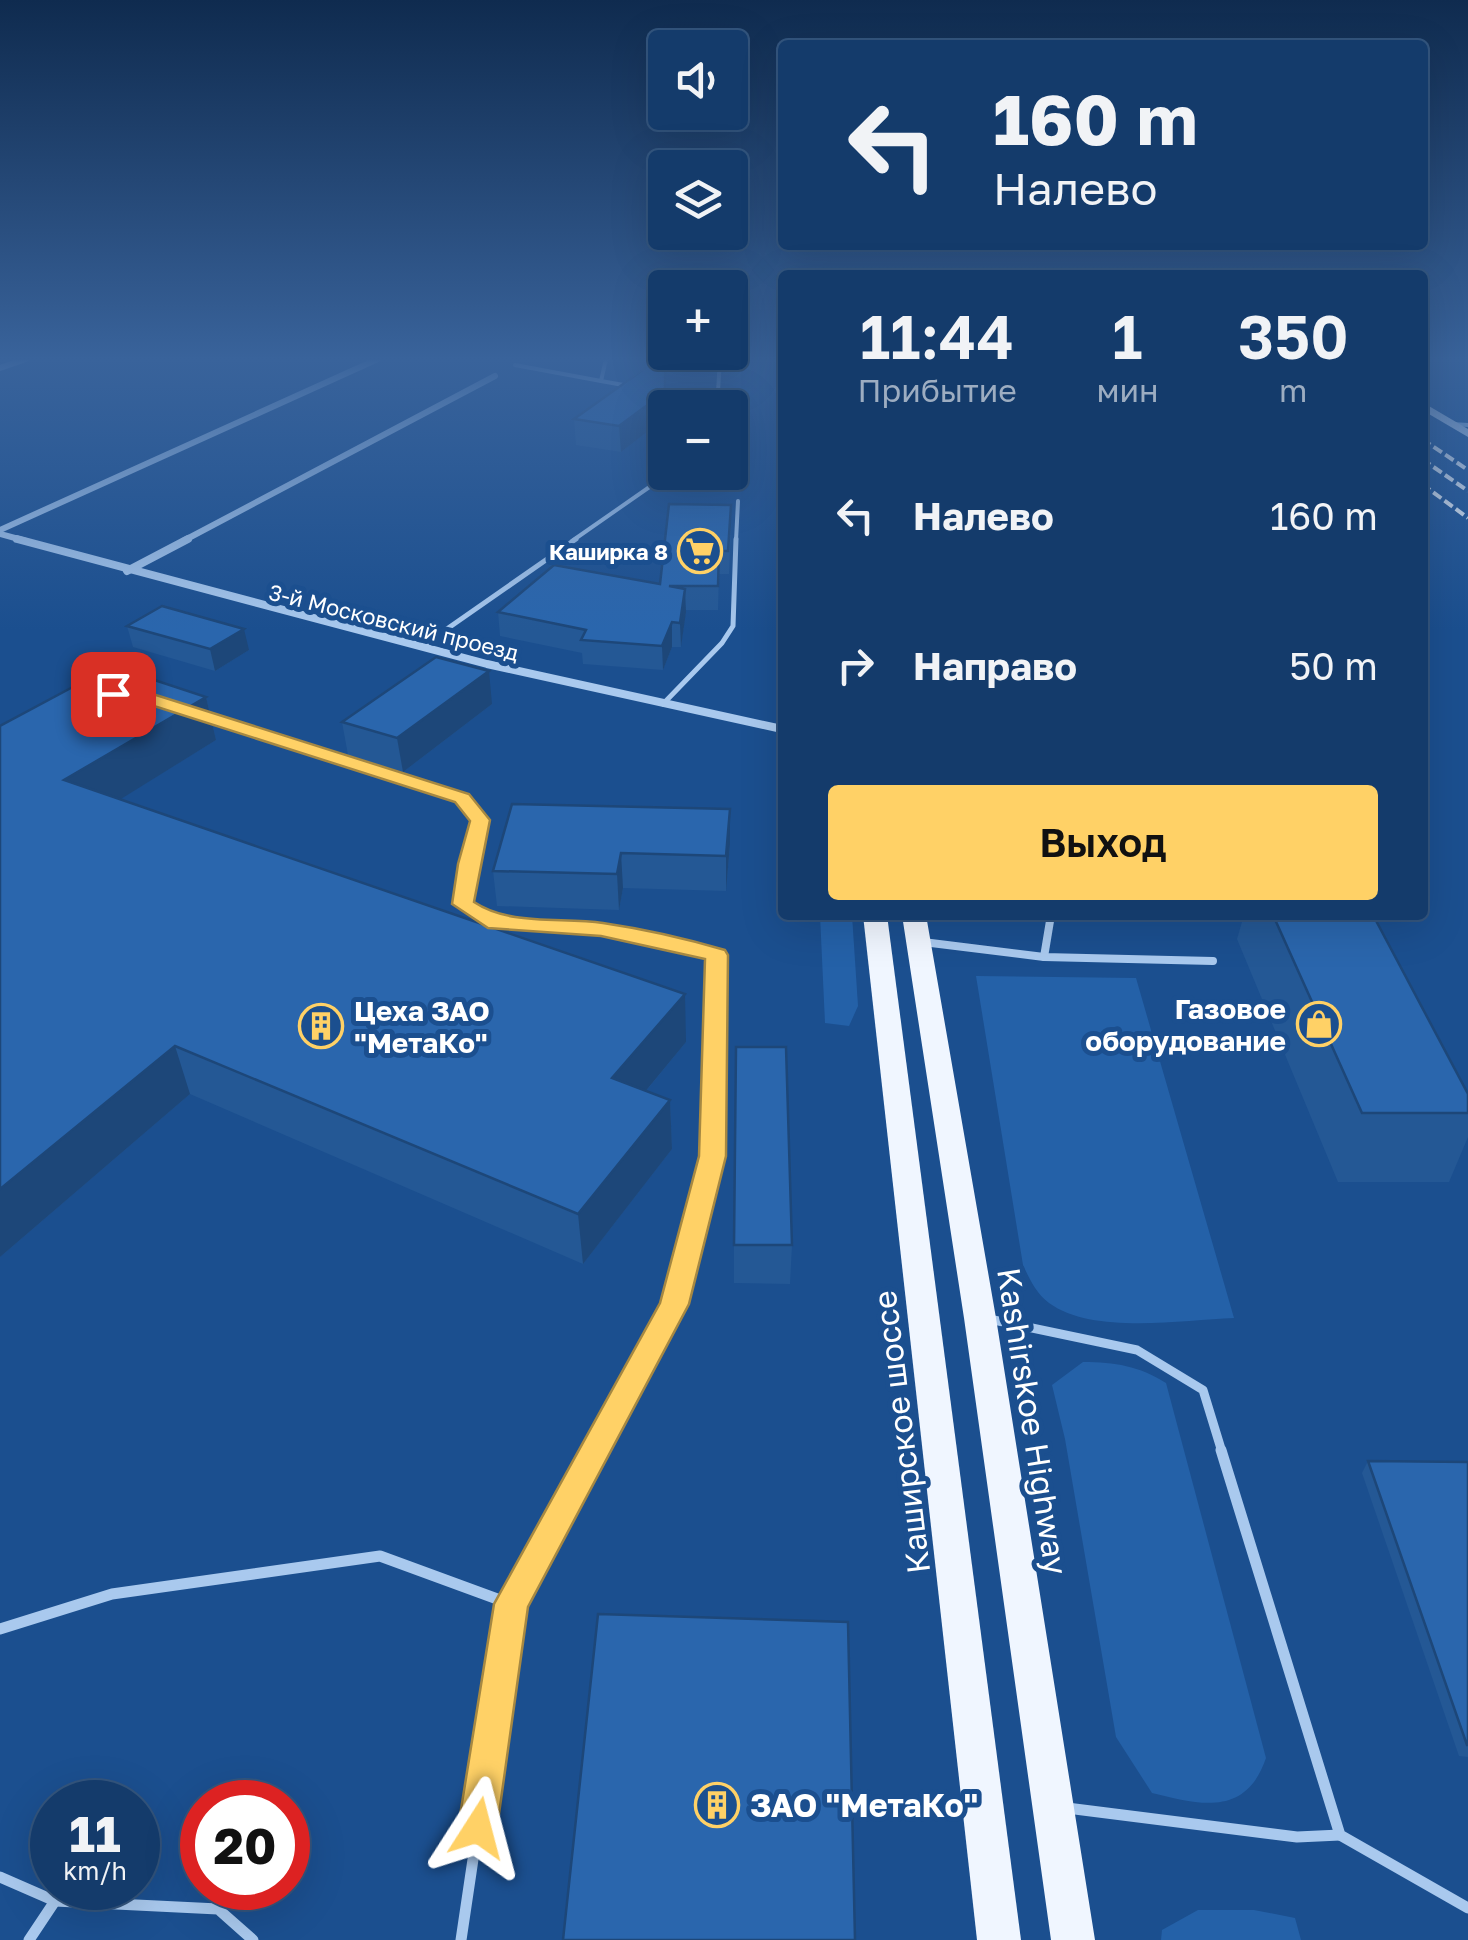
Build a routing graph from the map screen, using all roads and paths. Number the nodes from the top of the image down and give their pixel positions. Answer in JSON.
{"nodes":[{"id":1,"x":185,"y":450,"type":"edge"},
{"id":2,"x":357,"y":450,"type":"edge"},
{"id":3,"x":648,"y":488,"type":"edge"},
{"id":4,"x":738,"y":501,"type":"dead end"},
{"id":5,"x":2,"y":535,"type":"edge"},
{"id":6,"x":126,"y":572,"type":"junction"},
{"id":7,"x":419,"y":648,"type":"junction"},
{"id":8,"x":662,"y":704,"type":"junction"},
{"id":9,"x":186,"y":710,"type":"edge"},
{"id":10,"x":778,"y":728,"type":"edge"},
{"id":11,"x":876,"y":920,"type":"edge"},
{"id":12,"x":1050,"y":920,"type":"edge"},
{"id":13,"x":917,"y":928,"type":"edge"},
{"id":14,"x":1044,"y":958,"type":"junction"},
{"id":15,"x":1212,"y":961,"type":"dead end"},
{"id":16,"x":980,"y":1318,"type":"junction"},
{"id":17,"x":511,"y":1604,"type":"junction"},
{"id":18,"x":0,"y":1629,"type":"edge"},
{"id":19,"x":1053,"y":1806,"type":"junction"},
{"id":20,"x":1340,"y":1835,"type":"junction"},
{"id":21,"x":0,"y":1877,"type":"edge"},
{"id":22,"x":30,"y":1890,"type":"edge"},
{"id":23,"x":160,"y":1906,"type":"edge"},
{"id":24,"x":1468,"y":1908,"type":"edge"},
{"id":25,"x":49,"y":1910,"type":"edge"},
{"id":26,"x":29,"y":1940,"type":"edge"},
{"id":27,"x":253,"y":1940,"type":"edge"},
{"id":28,"x":461,"y":1940,"type":"edge"},
{"id":29,"x":998,"y":1940,"type":"edge"},
{"id":30,"x":1072,"y":1940,"type":"edge"}],
"edges":[{"from":1,"to":5,"type":"street"},
{"from":2,"to":6,"type":"street"},
{"from":3,"to":7,"type":"lane"},
{"from":4,"to":8,"type":"lane"},
{"from":5,"to":6,"type":"street","name":"3-й Московский проезд"},
{"from":6,"to":7,"type":"street","name":"3-й Московский проезд"},
{"from":7,"to":8,"type":"street","name":"3-й Московский проезд"},
{"from":8,"to":10,"type":"street","name":"3-й Московский проезд"},
{"from":9,"to":17,"type":"lane"},
{"from":11,"to":29,"type":"main road","name":"Каширское шоссе"},
{"from":12,"to":14,"type":"lane"},
{"from":13,"to":14,"type":"lane"},
{"from":13,"to":16,"type":"main road","name":"Kashirskoe Highway"},
{"from":14,"to":15,"type":"lane"},
{"from":16,"to":19,"type":"main road","name":"Kashirskoe Highway"},
{"from":16,"to":20,"type":"lane"},
{"from":17,"to":18,"type":"lane"},
{"from":17,"to":28,"type":"lane"},
{"from":19,"to":20,"type":"lane"},
{"from":19,"to":30,"type":"main road","name":"Kashirskoe Highway"},
{"from":20,"to":24,"type":"lane"},
{"from":21,"to":22,"type":"lane"},
{"from":23,"to":27,"type":"lane"},
{"from":25,"to":26,"type":"lane"}]}
